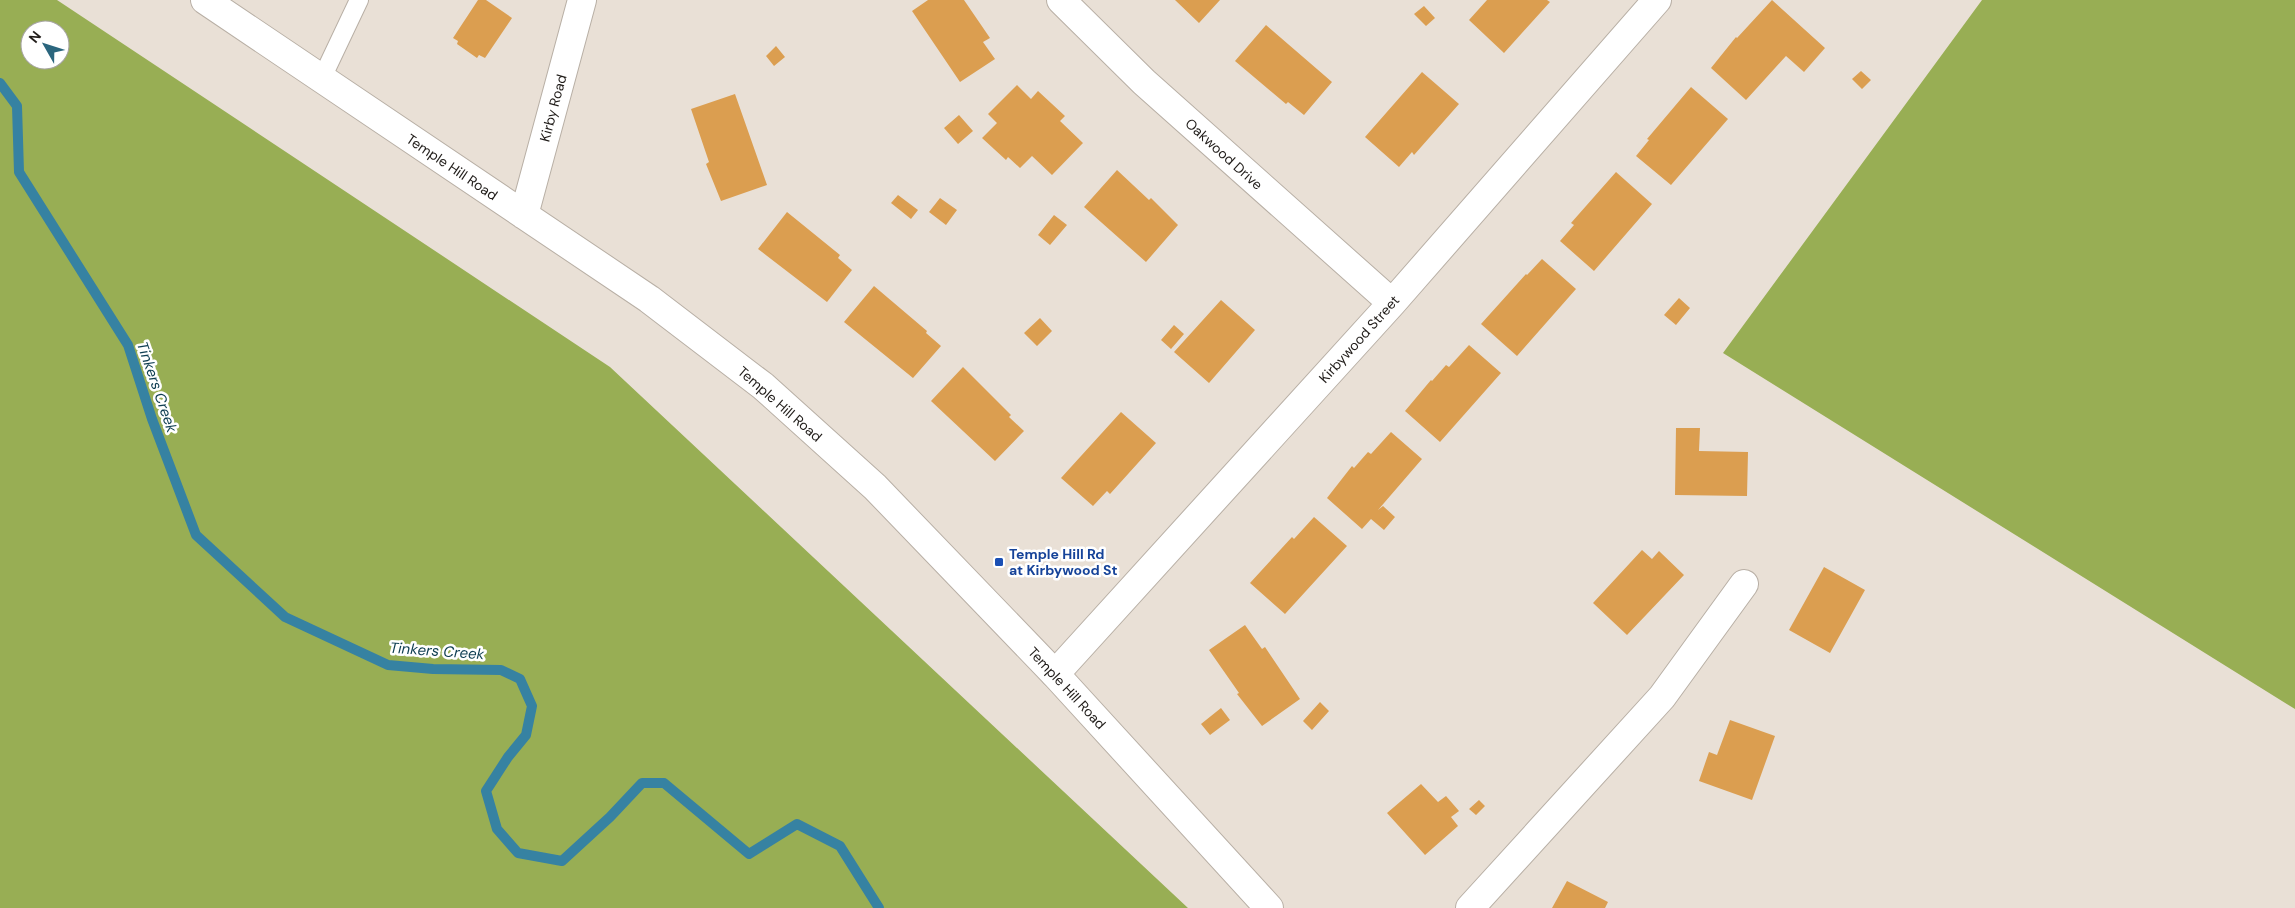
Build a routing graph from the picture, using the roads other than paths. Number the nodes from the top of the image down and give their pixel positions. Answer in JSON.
{"nodes":[{"id":1,"x":205,"y":0,"type":"edge"},
{"id":2,"x":359,"y":0,"type":"edge"},
{"id":3,"x":582,"y":0,"type":"edge"},
{"id":4,"x":1061,"y":0,"type":"edge"},
{"id":5,"x":1657,"y":0,"type":"edge"},
{"id":6,"x":322,"y":78,"type":"junction"},
{"id":7,"x":524,"y":215,"type":"junction"},
{"id":8,"x":1392,"y":303,"type":"junction"},
{"id":9,"x":1744,"y":584,"type":"dead end"},
{"id":10,"x":1055,"y":674,"type":"junction"},
{"id":11,"x":1269,"y":908,"type":"edge"},
{"id":12,"x":1470,"y":908,"type":"edge"}],
"edges":[{"from":1,"to":6,"type":"street","name":"Temple Hill Road"},
{"from":2,"to":6,"type":"lane"},
{"from":3,"to":7,"type":"street","name":"Kirby Road"},
{"from":4,"to":8,"type":"street","name":"Oakwood Drive"},
{"from":5,"to":8,"type":"street","name":"Kirbywood Street"},
{"from":6,"to":7,"type":"street","name":"Temple Hill Road"},
{"from":7,"to":10,"type":"street","name":"Temple Hill Road"},
{"from":8,"to":10,"type":"street","name":"Kirbywood Street"},
{"from":9,"to":12,"type":"street"},
{"from":10,"to":11,"type":"street","name":"Temple Hill Road"}]}
